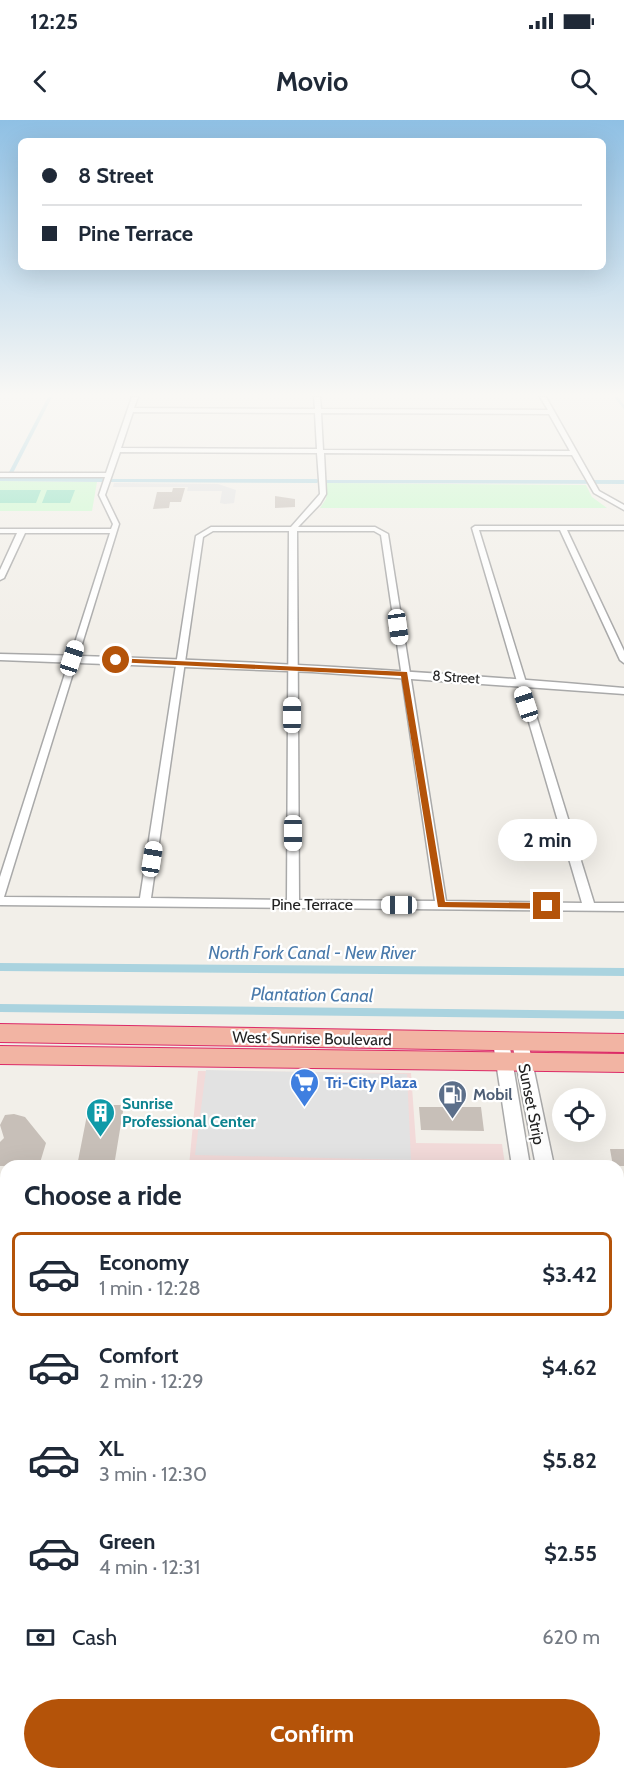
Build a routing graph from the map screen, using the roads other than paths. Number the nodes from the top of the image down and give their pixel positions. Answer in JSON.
{"nodes":[{"id":1,"x":321,"y":474,"type":"edge"},
{"id":2,"x":587,"y":474,"type":"edge"},
{"id":3,"x":0,"y":475,"type":"edge"},
{"id":4,"x":108,"y":475,"type":"joint"},
{"id":5,"x":624,"y":508,"type":"edge"},
{"id":6,"x":563,"y":528,"type":"junction"},
{"id":7,"x":624,"y":528,"type":"edge"},
{"id":8,"x":292,"y":529,"type":"junction"},
{"id":9,"x":0,"y":531,"type":"edge"},
{"id":10,"x":22,"y":531,"type":"junction"},
{"id":11,"x":114,"y":531,"type":"junction"},
{"id":12,"x":0,"y":578,"type":"edge"},
{"id":13,"x":0,"y":657,"type":"edge"},
{"id":14,"x":72,"y":658,"type":"junction"},
{"id":15,"x":624,"y":660,"type":"edge"},
{"id":16,"x":181,"y":663,"type":"junction"},
{"id":17,"x":292,"y":668,"type":"junction"},
{"id":18,"x":405,"y":674,"type":"junction"},
{"id":19,"x":519,"y":682,"type":"junction"},
{"id":20,"x":624,"y":691,"type":"edge"},
{"id":21,"x":0,"y":895,"type":"edge"},
{"id":22,"x":0,"y":901,"type":"edge"},
{"id":23,"x":145,"y":902,"type":"junction"},
{"id":24,"x":293,"y":904,"type":"junction"},
{"id":25,"x":441,"y":905,"type":"junction"},
{"id":26,"x":589,"y":906,"type":"junction"},
{"id":27,"x":624,"y":907,"type":"edge"},
{"id":28,"x":0,"y":1034,"type":"edge"},
{"id":29,"x":184,"y":1035,"type":"junction"},
{"id":30,"x":624,"y":1043,"type":"edge"},
{"id":31,"x":0,"y":1044,"type":"edge"},
{"id":32,"x":512,"y":1052,"type":"junction"},
{"id":33,"x":0,"y":1055,"type":"edge"},
{"id":34,"x":624,"y":1063,"type":"edge"},
{"id":35,"x":521,"y":1160,"type":"edge"},
{"id":36,"x":543,"y":1160,"type":"edge"}],
"edges":[{"from":1,"to":8,"type":"street"},
{"from":2,"to":5,"type":"street"},
{"from":3,"to":4,"type":"street"},
{"from":4,"to":11,"type":"street"},
{"from":6,"to":7,"type":"street"},
{"from":6,"to":15,"type":"street"},
{"from":6,"to":19,"type":"street"},
{"from":8,"to":16,"type":"street"},
{"from":8,"to":17,"type":"street"},
{"from":8,"to":18,"type":"street"},
{"from":9,"to":10,"type":"street"},
{"from":10,"to":11,"type":"street"},
{"from":10,"to":12,"type":"street"},
{"from":11,"to":14,"type":"street"},
{"from":13,"to":14,"type":"street","name":"8 Street"},
{"from":14,"to":16,"type":"street","name":"8 Street"},
{"from":14,"to":21,"type":"street"},
{"from":16,"to":17,"type":"street","name":"8 Street"},
{"from":16,"to":23,"type":"street"},
{"from":17,"to":18,"type":"street","name":"8 Street"},
{"from":17,"to":24,"type":"street"},
{"from":18,"to":19,"type":"street","name":"8 Street"},
{"from":18,"to":25,"type":"street"},
{"from":19,"to":20,"type":"street","name":"8 Street"},
{"from":19,"to":26,"type":"street"},
{"from":22,"to":23,"type":"street","name":"Pine Terrace"},
{"from":23,"to":24,"type":"street","name":"Pine Terrace"},
{"from":24,"to":25,"type":"street","name":"Pine Terrace"},
{"from":25,"to":26,"type":"street","name":"Pine Terrace"},
{"from":26,"to":27,"type":"street","name":"Pine Terrace"},
{"from":28,"to":29,"type":"highway","name":"West Sunrise Boulevard"},
{"from":29,"to":31,"type":"highway"},
{"from":29,"to":32,"type":"highway","name":"West Sunrise Boulevard"},
{"from":30,"to":32,"type":"highway","name":"West Sunrise Boulevard"},
{"from":32,"to":33,"type":"highway","name":"West Sunrise Boulevard"},
{"from":32,"to":34,"type":"highway","name":"West Sunrise Boulevard"},
{"from":32,"to":35,"type":"street","name":"Sunset Strip"},
{"from":32,"to":36,"type":"street","name":"Sunset Strip"}]}
